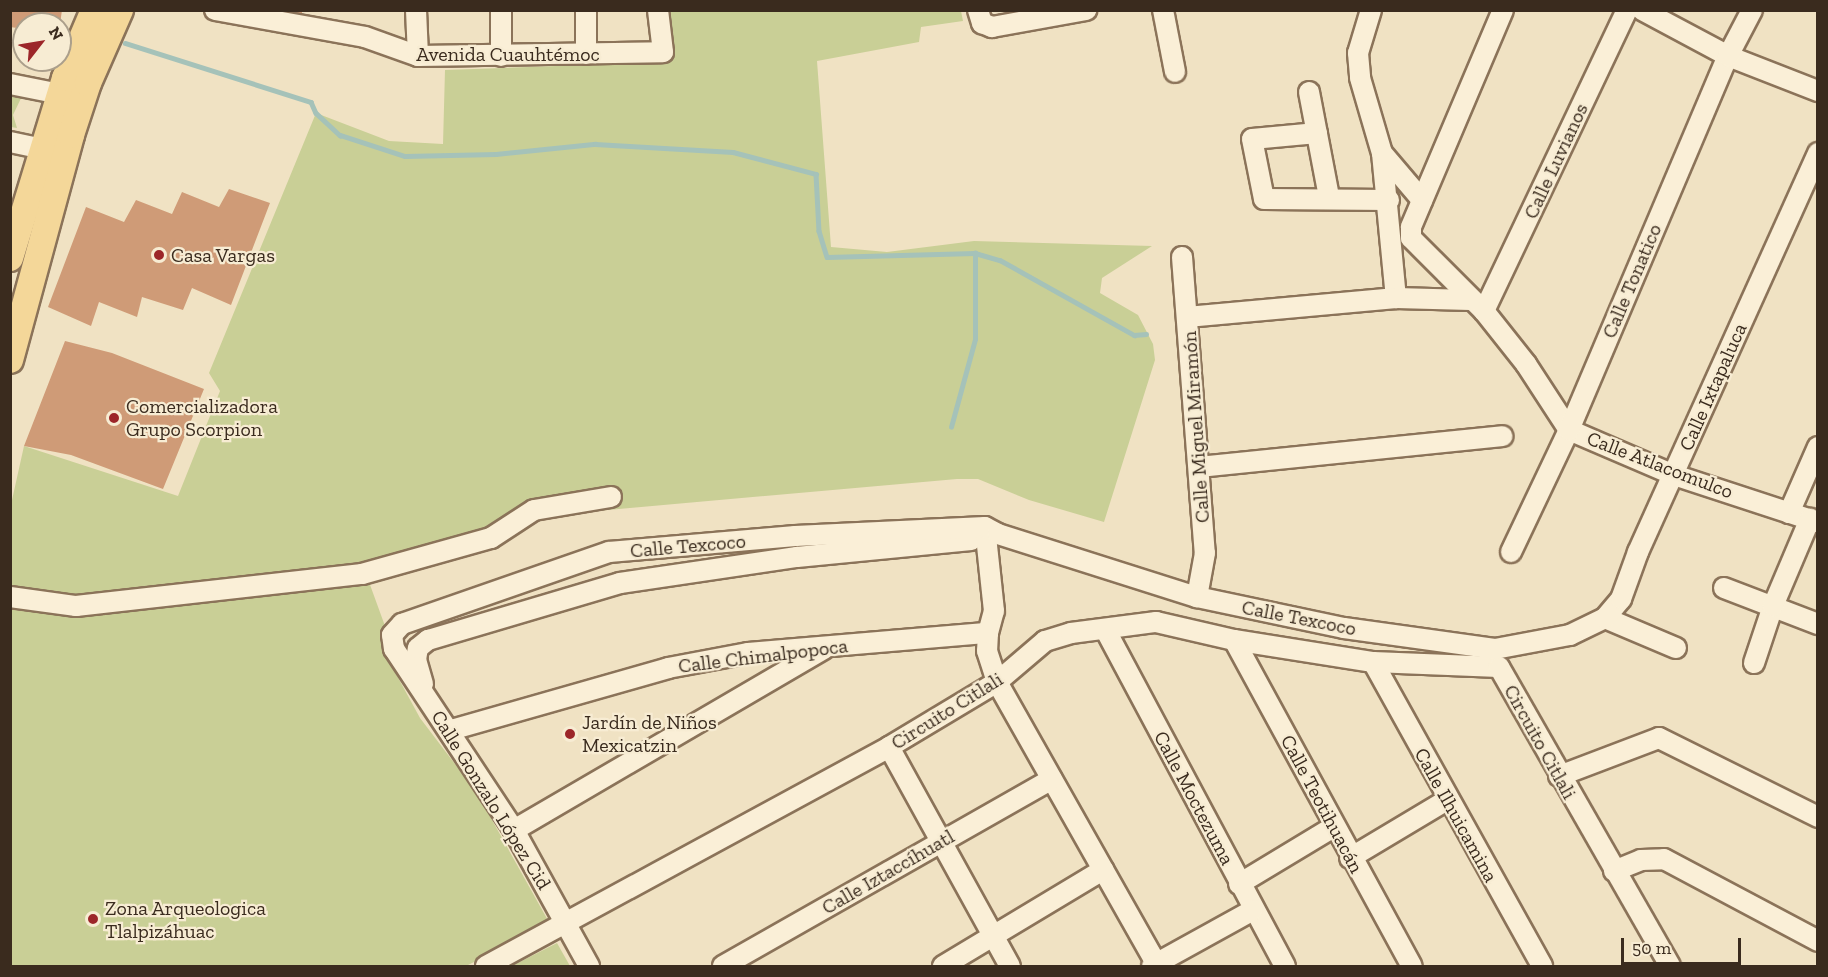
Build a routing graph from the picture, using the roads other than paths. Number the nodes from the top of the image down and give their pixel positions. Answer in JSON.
{"nodes":[{"id":1,"x":94,"y":10,"type":"edge"},
{"id":2,"x":120,"y":10,"type":"edge"},
{"id":3,"x":215,"y":10,"type":"edge"},
{"id":4,"x":416,"y":10,"type":"edge"},
{"id":5,"x":501,"y":10,"type":"edge"},
{"id":6,"x":586,"y":10,"type":"edge"},
{"id":7,"x":658,"y":10,"type":"edge"},
{"id":8,"x":1086,"y":10,"type":"edge"},
{"id":9,"x":1163,"y":10,"type":"edge"},
{"id":10,"x":1371,"y":10,"type":"edge"},
{"id":11,"x":1503,"y":10,"type":"edge"},
{"id":12,"x":1627,"y":10,"type":"edge"},
{"id":13,"x":1642,"y":10,"type":"edge"},
{"id":14,"x":1752,"y":10,"type":"edge"},
{"id":15,"x":978,"y":14,"type":"edge"},
{"id":16,"x":586,"y":54,"type":"junction"},
{"id":17,"x":418,"y":56,"type":"junction"},
{"id":18,"x":501,"y":56,"type":"junction"},
{"id":19,"x":1728,"y":56,"type":"junction"},
{"id":20,"x":1174,"y":72,"type":"dead end"},
{"id":21,"x":10,"y":84,"type":"edge"},
{"id":22,"x":1818,"y":91,"type":"edge"},
{"id":23,"x":1309,"y":92,"type":"dead end"},
{"id":24,"x":60,"y":94,"type":"junction"},
{"id":25,"x":1317,"y":133,"type":"junction"},
{"id":26,"x":10,"y":142,"type":"edge"},
{"id":27,"x":44,"y":149,"type":"junction"},
{"id":28,"x":1382,"y":153,"type":"junction"},
{"id":29,"x":1818,"y":153,"type":"edge"},
{"id":30,"x":1329,"y":197,"type":"junction"},
{"id":31,"x":1389,"y":200,"type":"junction"},
{"id":32,"x":1422,"y":200,"type":"junction"},
{"id":33,"x":1182,"y":257,"type":"dead end"},
{"id":34,"x":10,"y":258,"type":"edge"},
{"id":35,"x":1396,"y":298,"type":"junction"},
{"id":36,"x":1477,"y":305,"type":"junction"},
{"id":37,"x":1187,"y":317,"type":"junction"},
{"id":38,"x":10,"y":360,"type":"edge"},
{"id":39,"x":1569,"y":430,"type":"junction"},
{"id":40,"x":1502,"y":436,"type":"dead end"},
{"id":41,"x":1818,"y":447,"type":"edge"},
{"id":42,"x":1199,"y":467,"type":"junction"},
{"id":43,"x":1674,"y":475,"type":"junction"},
{"id":44,"x":611,"y":497,"type":"dead end"},
{"id":45,"x":1790,"y":513,"type":"junction"},
{"id":46,"x":1814,"y":520,"type":"edge"},
{"id":47,"x":989,"y":533,"type":"junction"},
{"id":48,"x":1511,"y":552,"type":"dead end"},
{"id":49,"x":1724,"y":588,"type":"dead end"},
{"id":50,"x":10,"y":597,"type":"edge"},
{"id":51,"x":1197,"y":597,"type":"junction"},
{"id":52,"x":1773,"y":606,"type":"junction"},
{"id":53,"x":1605,"y":618,"type":"junction"},
{"id":54,"x":1818,"y":624,"type":"edge"},
{"id":55,"x":1105,"y":629,"type":"junction"},
{"id":56,"x":988,"y":633,"type":"junction"},
{"id":57,"x":392,"y":635,"type":"joint"},
{"id":58,"x":1234,"y":640,"type":"junction"},
{"id":59,"x":829,"y":646,"type":"junction"},
{"id":60,"x":1676,"y":648,"type":"dead end"},
{"id":61,"x":1372,"y":662,"type":"junction"},
{"id":62,"x":1754,"y":663,"type":"dead end"},
{"id":63,"x":997,"y":682,"type":"junction"},
{"id":64,"x":428,"y":701,"type":"junction"},
{"id":65,"x":451,"y":730,"type":"junction"},
{"id":66,"x":889,"y":747,"type":"junction"},
{"id":67,"x":1559,"y":776,"type":"junction"},
{"id":68,"x":1052,"y":779,"type":"junction"},
{"id":69,"x":1447,"y":800,"type":"junction"},
{"id":70,"x":1818,"y":817,"type":"edge"},
{"id":71,"x":1335,"y":826,"type":"junction"},
{"id":72,"x":514,"y":830,"type":"junction"},
{"id":73,"x":940,"y":842,"type":"junction"},
{"id":74,"x":1350,"y":858,"type":"junction"},
{"id":75,"x":1103,"y":870,"type":"junction"},
{"id":76,"x":1614,"y":871,"type":"junction"},
{"id":77,"x":1239,"y":884,"type":"junction"},
{"id":78,"x":1252,"y":910,"type":"junction"},
{"id":79,"x":566,"y":926,"type":"junction"},
{"id":80,"x":994,"y":938,"type":"junction"},
{"id":81,"x":1818,"y":941,"type":"edge"},
{"id":82,"x":1662,"y":964,"type":"edge"},
{"id":83,"x":486,"y":966,"type":"edge"},
{"id":84,"x":589,"y":966,"type":"edge"},
{"id":85,"x":723,"y":966,"type":"edge"},
{"id":86,"x":943,"y":966,"type":"edge"},
{"id":87,"x":1010,"y":966,"type":"edge"},
{"id":88,"x":1155,"y":966,"type":"edge"},
{"id":89,"x":1285,"y":966,"type":"edge"},
{"id":90,"x":1412,"y":966,"type":"edge"},
{"id":91,"x":1542,"y":966,"type":"edge"}],
"edges":[{"from":1,"to":24,"type":"main road"},
{"from":2,"to":38,"type":"main road"},
{"from":3,"to":17,"type":"street","name":"Avenida Cuauhtémoc"},
{"from":4,"to":17,"type":"street"},
{"from":5,"to":18,"type":"street"},
{"from":6,"to":16,"type":"street"},
{"from":7,"to":16,"type":"street","name":"Avenida Cuauhtémoc"},
{"from":8,"to":15,"type":"street"},
{"from":9,"to":20,"type":"street"},
{"from":10,"to":28,"type":"street"},
{"from":11,"to":32,"type":"street"},
{"from":12,"to":36,"type":"street","name":"Calle Luvianos"},
{"from":13,"to":19,"type":"street"},
{"from":14,"to":19,"type":"street","name":"Calle Tonatico"},
{"from":16,"to":18,"type":"street","name":"Avenida Cuauhtémoc"},
{"from":17,"to":18,"type":"street","name":"Avenida Cuauhtémoc"},
{"from":19,"to":22,"type":"street"},
{"from":19,"to":39,"type":"street","name":"Calle Tonatico"},
{"from":21,"to":24,"type":"street"},
{"from":23,"to":25,"type":"street"},
{"from":24,"to":27,"type":"main road"},
{"from":25,"to":30,"type":"street"},
{"from":25,"to":30,"type":"street"},
{"from":26,"to":27,"type":"street"},
{"from":27,"to":34,"type":"main road"},
{"from":28,"to":31,"type":"street"},
{"from":28,"to":32,"type":"street"},
{"from":29,"to":43,"type":"street","name":"Calle Ixtapaluca"},
{"from":30,"to":31,"type":"street"},
{"from":31,"to":35,"type":"street"},
{"from":32,"to":36,"type":"street","name":"Calle Atlacomulco"},
{"from":33,"to":37,"type":"street","name":"Calle Miguel Miramón"},
{"from":35,"to":36,"type":"street"},
{"from":35,"to":37,"type":"street"},
{"from":36,"to":39,"type":"street","name":"Calle Atlacomulco"},
{"from":37,"to":42,"type":"street","name":"Calle Miguel Miramón"},
{"from":39,"to":43,"type":"street","name":"Calle Atlacomulco"},
{"from":39,"to":48,"type":"street","name":"Calle Tonatico"},
{"from":40,"to":42,"type":"street"},
{"from":41,"to":45,"type":"street"},
{"from":42,"to":51,"type":"street","name":"Calle Miguel Miramón"},
{"from":43,"to":45,"type":"street","name":"Calle Atlacomulco"},
{"from":43,"to":53,"type":"street","name":"Calle Ixtapaluca"},
{"from":44,"to":50,"type":"street"},
{"from":45,"to":46,"type":"street","name":"Calle Atlacomulco"},
{"from":46,"to":52,"type":"street"},
{"from":47,"to":51,"type":"street","name":"Calle Texcoco"},
{"from":47,"to":56,"type":"street"},
{"from":47,"to":57,"type":"street","name":"Calle Texcoco"},
{"from":47,"to":64,"type":"street","name":"Calle Texcoco"},
{"from":49,"to":52,"type":"street"},
{"from":51,"to":53,"type":"street","name":"Calle Texcoco"},
{"from":52,"to":54,"type":"street"},
{"from":52,"to":62,"type":"street"},
{"from":53,"to":60,"type":"street"},
{"from":55,"to":58,"type":"street","name":"Circuito Citlali"},
{"from":55,"to":63,"type":"street","name":"Circuito Citlali"},
{"from":55,"to":77,"type":"street","name":"Calle Moctezuma"},
{"from":56,"to":59,"type":"street","name":"Calle Chimalpopoca"},
{"from":56,"to":63,"type":"street"},
{"from":57,"to":64,"type":"street","name":"Calle Gonzalo López Cid"},
{"from":58,"to":61,"type":"street","name":"Circuito Citlali"},
{"from":58,"to":71,"type":"street","name":"Calle Teotihuacán"},
{"from":59,"to":65,"type":"street","name":"Calle Chimalpopoca"},
{"from":59,"to":72,"type":"street"},
{"from":61,"to":67,"type":"street","name":"Circuito Citlali"},
{"from":61,"to":69,"type":"street","name":"Calle Ilhuicamina"},
{"from":63,"to":66,"type":"street","name":"Circuito Citlali"},
{"from":63,"to":68,"type":"street"},
{"from":64,"to":65,"type":"street","name":"Calle Gonzalo López Cid"},
{"from":65,"to":72,"type":"street","name":"Calle Gonzalo López Cid"},
{"from":66,"to":73,"type":"street"},
{"from":66,"to":79,"type":"street","name":"Circuito Citlali"},
{"from":67,"to":70,"type":"street"},
{"from":67,"to":76,"type":"street","name":"Circuito Citlali"},
{"from":68,"to":73,"type":"street","name":"Calle Iztaccíhuatl"},
{"from":68,"to":75,"type":"street"},
{"from":69,"to":74,"type":"street"},
{"from":69,"to":91,"type":"street","name":"Calle Ilhuicamina"},
{"from":71,"to":74,"type":"street","name":"Calle Teotihuacán"},
{"from":71,"to":77,"type":"street"},
{"from":72,"to":79,"type":"street","name":"Calle Gonzalo López Cid"},
{"from":73,"to":80,"type":"street"},
{"from":73,"to":85,"type":"street","name":"Calle Iztaccíhuatl"},
{"from":74,"to":90,"type":"street","name":"Calle Teotihuacán"},
{"from":75,"to":80,"type":"street"},
{"from":75,"to":88,"type":"street"},
{"from":76,"to":81,"type":"street"},
{"from":76,"to":82,"type":"street","name":"Circuito Citlali"},
{"from":77,"to":78,"type":"street","name":"Calle Moctezuma"},
{"from":78,"to":88,"type":"street"},
{"from":78,"to":89,"type":"street","name":"Calle Moctezuma"},
{"from":79,"to":83,"type":"street","name":"Circuito Citlali"},
{"from":79,"to":84,"type":"street","name":"Calle Gonzalo López Cid"},
{"from":80,"to":86,"type":"street"},
{"from":80,"to":87,"type":"street"}]}
